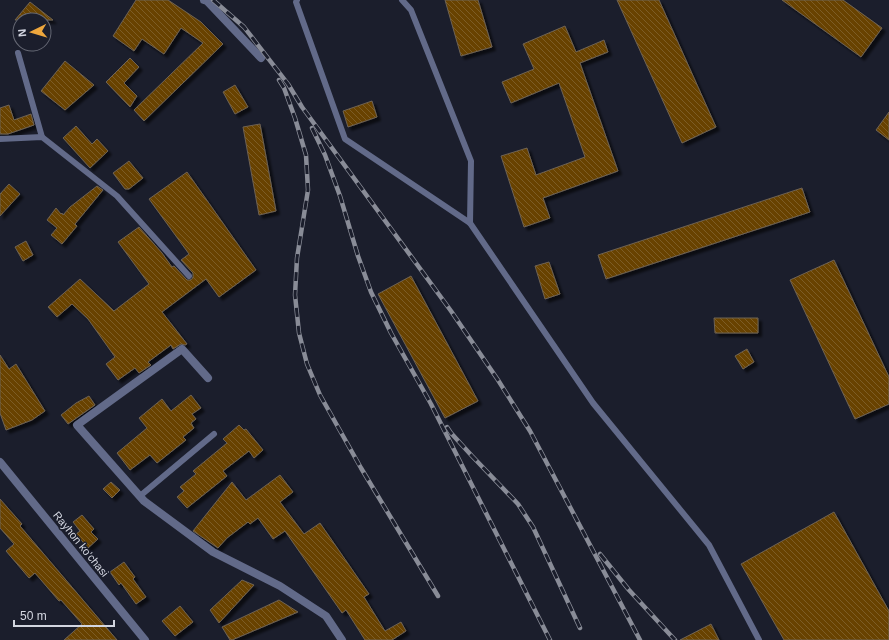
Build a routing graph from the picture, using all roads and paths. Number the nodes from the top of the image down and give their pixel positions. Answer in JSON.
{"nodes":[{"id":1,"x":204,"y":0,"type":"edge"},
{"id":2,"x":297,"y":0,"type":"edge"},
{"id":3,"x":402,"y":0,"type":"edge"},
{"id":4,"x":18,"y":53,"type":"dead end"},
{"id":5,"x":262,"y":58,"type":"dead end"},
{"id":6,"x":42,"y":136,"type":"junction"},
{"id":7,"x":0,"y":140,"type":"edge"},
{"id":8,"x":470,"y":223,"type":"junction"},
{"id":9,"x":189,"y":276,"type":"dead end"},
{"id":10,"x":208,"y":378,"type":"dead end"},
{"id":11,"x":214,"y":434,"type":"dead end"},
{"id":12,"x":0,"y":462,"type":"edge"},
{"id":13,"x":140,"y":496,"type":"junction"},
{"id":14,"x":145,"y":640,"type":"edge"},
{"id":15,"x":342,"y":640,"type":"edge"},
{"id":16,"x":759,"y":640,"type":"edge"}],
"edges":[{"from":1,"to":5,"type":"street"},
{"from":2,"to":8,"type":"lane"},
{"from":3,"to":8,"type":"lane"},
{"from":4,"to":6,"type":"lane"},
{"from":6,"to":7,"type":"lane"},
{"from":6,"to":9,"type":"lane"},
{"from":8,"to":16,"type":"lane"},
{"from":10,"to":13,"type":"street"},
{"from":11,"to":13,"type":"lane"},
{"from":12,"to":14,"type":"street","name":"Rayhon ko'chasi"},
{"from":13,"to":15,"type":"street"}]}
